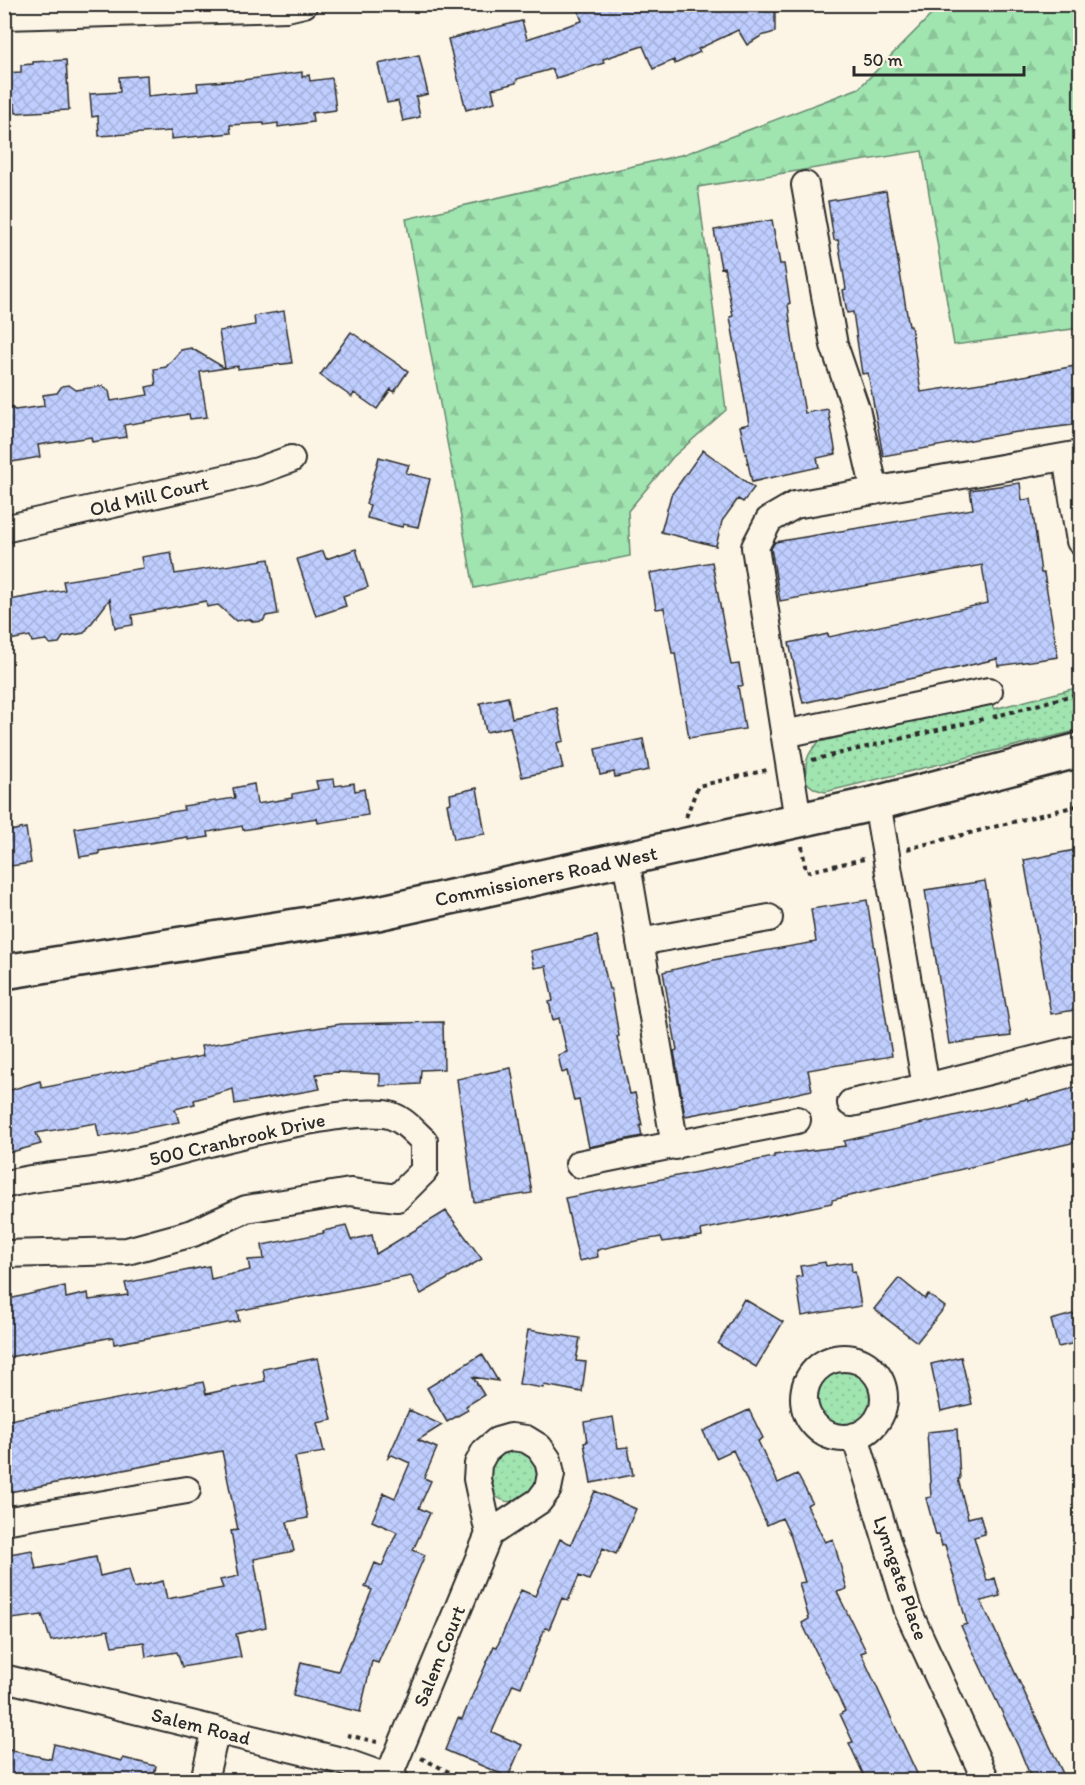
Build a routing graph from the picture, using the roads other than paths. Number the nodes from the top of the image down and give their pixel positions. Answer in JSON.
{"nodes":[{"id":1,"x":304,"y":4,"type":"edge"},
{"id":2,"x":4,"y":16,"type":"edge"},
{"id":3,"x":805,"y":184,"type":"dead end"},
{"id":4,"x":1073,"y":455,"type":"edge"},
{"id":5,"x":291,"y":459,"type":"dead end"},
{"id":6,"x":875,"y":491,"type":"junction"},
{"id":7,"x":4,"y":529,"type":"edge"},
{"id":8,"x":1080,"y":541,"type":"edge"},
{"id":9,"x":989,"y":691,"type":"dead end"},
{"id":10,"x":784,"y":734,"type":"junction"},
{"id":11,"x":1080,"y":750,"type":"edge"},
{"id":12,"x":877,"y":803,"type":"junction"},
{"id":13,"x":798,"y":820,"type":"junction"},
{"id":14,"x":626,"y":859,"type":"junction"},
{"id":15,"x":769,"y":918,"type":"dead end"},
{"id":16,"x":640,"y":942,"type":"junction"},
{"id":17,"x":4,"y":972,"type":"edge"},
{"id":18,"x":1080,"y":1048,"type":"edge"},
{"id":19,"x":926,"y":1087,"type":"junction"},
{"id":20,"x":851,"y":1103,"type":"dead end"},
{"id":21,"x":797,"y":1120,"type":"dead end"},
{"id":22,"x":675,"y":1146,"type":"junction"},
{"id":23,"x":579,"y":1164,"type":"dead end"},
{"id":24,"x":4,"y":1185,"type":"edge"},
{"id":25,"x":4,"y":1254,"type":"edge"},
{"id":26,"x":855,"y":1436,"type":"dead end"},
{"id":27,"x":187,"y":1490,"type":"dead end"},
{"id":28,"x":4,"y":1521,"type":"edge"},
{"id":29,"x":489,"y":1534,"type":"dead end"},
{"id":30,"x":4,"y":1678,"type":"edge"},
{"id":31,"x":216,"y":1730,"type":"junction"},
{"id":32,"x":392,"y":1779,"type":"edge"},
{"id":33,"x":204,"y":1780,"type":"edge"},
{"id":34,"x":986,"y":1780,"type":"edge"}],
"edges":[{"from":1,"to":2,"type":"street"},
{"from":3,"to":6,"type":"street"},
{"from":4,"to":6,"type":"street"},
{"from":4,"to":8,"type":"street"},
{"from":5,"to":7,"type":"street","name":"Old Mill Court"},
{"from":6,"to":10,"type":"street"},
{"from":9,"to":10,"type":"street"},
{"from":10,"to":13,"type":"street"},
{"from":11,"to":12,"type":"main road","name":"Commissioners Road West"},
{"from":12,"to":13,"type":"main road","name":"Commissioners Road West"},
{"from":12,"to":19,"type":"street"},
{"from":13,"to":14,"type":"main road","name":"Commissioners Road West"},
{"from":14,"to":16,"type":"street"},
{"from":14,"to":17,"type":"main road","name":"Commissioners Road West"},
{"from":15,"to":16,"type":"street"},
{"from":16,"to":22,"type":"street"},
{"from":18,"to":19,"type":"street"},
{"from":19,"to":20,"type":"street"},
{"from":21,"to":22,"type":"street"},
{"from":22,"to":23,"type":"street"},
{"from":24,"to":25,"type":"street","name":"500 Cranbrook Drive"},
{"from":26,"to":34,"type":"street","name":"Lynngate Place"},
{"from":27,"to":28,"type":"street"},
{"from":29,"to":32,"type":"street","name":"Salem Court"},
{"from":30,"to":31,"type":"street","name":"Salem Road"},
{"from":31,"to":32,"type":"street","name":"Salem Road"},
{"from":31,"to":33,"type":"street"}]}
